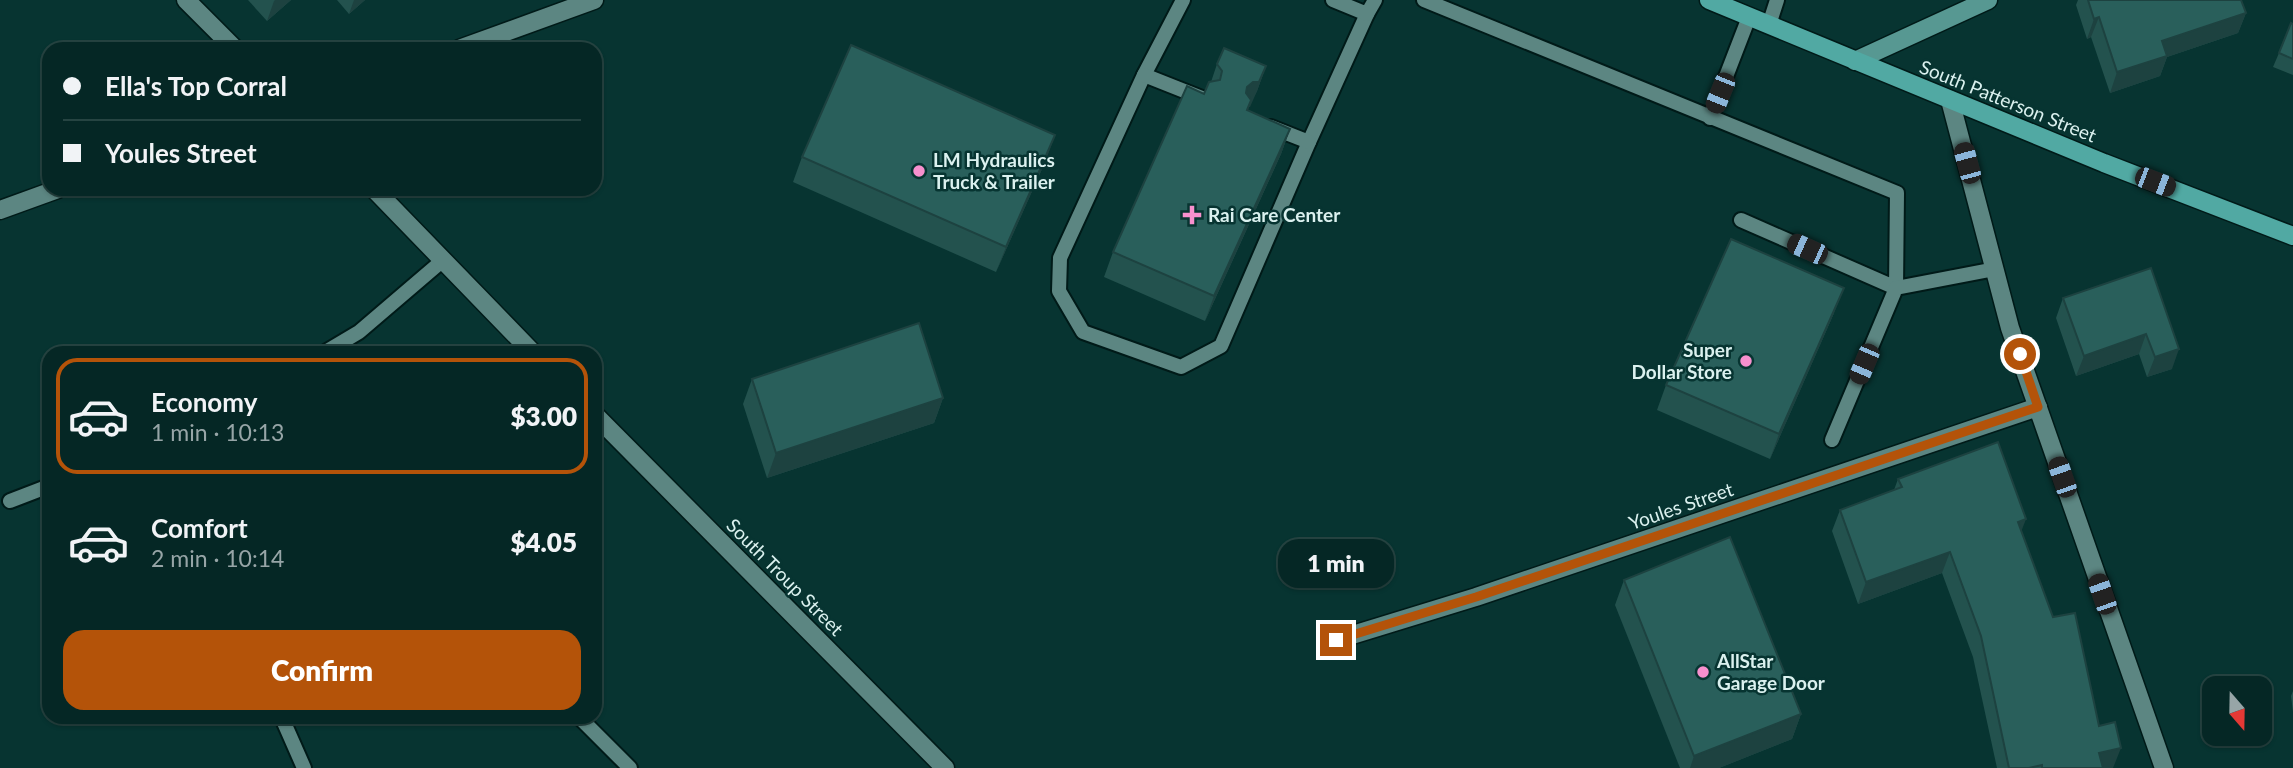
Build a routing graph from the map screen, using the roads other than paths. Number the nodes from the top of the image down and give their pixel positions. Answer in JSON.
{"nodes":[{"id":1,"x":186,"y":0,"type":"edge"},
{"id":2,"x":593,"y":0,"type":"edge"},
{"id":3,"x":1183,"y":0,"type":"edge"},
{"id":4,"x":1333,"y":0,"type":"edge"},
{"id":5,"x":1376,"y":0,"type":"edge"},
{"id":6,"x":1424,"y":0,"type":"edge"},
{"id":7,"x":1709,"y":0,"type":"edge"},
{"id":8,"x":1777,"y":0,"type":"edge"},
{"id":9,"x":1978,"y":2,"type":"edge"},
{"id":10,"x":1367,"y":15,"type":"junction"},
{"id":11,"x":1749,"y":17,"type":"junction"},
{"id":12,"x":1769,"y":25,"type":"junction"},
{"id":13,"x":228,"y":42,"type":"edge"},
{"id":14,"x":478,"y":42,"type":"edge"},
{"id":15,"x":1855,"y":61,"type":"junction"},
{"id":16,"x":1144,"y":75,"type":"junction"},
{"id":17,"x":1204,"y":99,"type":"edge"},
{"id":18,"x":1950,"y":100,"type":"junction"},
{"id":19,"x":1710,"y":118,"type":"junction"},
{"id":20,"x":1258,"y":121,"type":"edge"},
{"id":21,"x":1309,"y":142,"type":"junction"},
{"id":22,"x":42,"y":195,"type":"edge"},
{"id":23,"x":381,"y":196,"type":"edge"},
{"id":24,"x":0,"y":210,"type":"edge"},
{"id":25,"x":1741,"y":220,"type":"dead end"},
{"id":26,"x":2293,"y":236,"type":"edge"},
{"id":27,"x":442,"y":261,"type":"junction"},
{"id":28,"x":1995,"y":269,"type":"junction"},
{"id":29,"x":1896,"y":288,"type":"junction"},
{"id":30,"x":336,"y":346,"type":"edge"},
{"id":31,"x":526,"y":346,"type":"edge"},
{"id":32,"x":2038,"y":407,"type":"junction"},
{"id":33,"x":602,"y":422,"type":"edge"},
{"id":34,"x":1832,"y":440,"type":"dead end"},
{"id":35,"x":42,"y":489,"type":"edge"},
{"id":36,"x":10,"y":501,"type":"dead end"},
{"id":37,"x":1336,"y":640,"type":"dead end"},
{"id":38,"x":285,"y":724,"type":"edge"},
{"id":39,"x":586,"y":724,"type":"edge"},
{"id":40,"x":304,"y":768,"type":"edge"},
{"id":41,"x":630,"y":768,"type":"edge"},
{"id":42,"x":945,"y":768,"type":"edge"},
{"id":43,"x":2164,"y":768,"type":"edge"}],
"edges":[{"from":1,"to":13,"type":"street"},
{"from":2,"to":14,"type":"street"},
{"from":3,"to":16,"type":"lane"},
{"from":4,"to":10,"type":"lane"},
{"from":5,"to":10,"type":"lane"},
{"from":6,"to":19,"type":"lane"},
{"from":7,"to":11,"type":"main road","name":"South Patterson Street"},
{"from":8,"to":12,"type":"lane"},
{"from":9,"to":15,"type":"main road"},
{"from":10,"to":21,"type":"lane"},
{"from":11,"to":12,"type":"main road","name":"South Patterson Street"},
{"from":11,"to":19,"type":"lane"},
{"from":12,"to":15,"type":"main road","name":"South Patterson Street"},
{"from":15,"to":18,"type":"main road","name":"South Patterson Street"},
{"from":16,"to":17,"type":"lane"},
{"from":16,"to":21,"type":"lane"},
{"from":18,"to":26,"type":"main road","name":"South Patterson Street"},
{"from":18,"to":28,"type":"street"},
{"from":19,"to":29,"type":"lane"},
{"from":20,"to":21,"type":"lane"},
{"from":22,"to":24,"type":"street"},
{"from":23,"to":27,"type":"street"},
{"from":25,"to":29,"type":"lane"},
{"from":27,"to":30,"type":"lane"},
{"from":27,"to":31,"type":"street"},
{"from":28,"to":29,"type":"lane"},
{"from":28,"to":32,"type":"street"},
{"from":29,"to":34,"type":"lane"},
{"from":32,"to":37,"type":"street","name":"Youles Street"},
{"from":32,"to":43,"type":"street"},
{"from":33,"to":42,"type":"street","name":"South Troup Street"},
{"from":35,"to":36,"type":"lane"},
{"from":38,"to":40,"type":"lane"},
{"from":39,"to":41,"type":"lane"}]}
